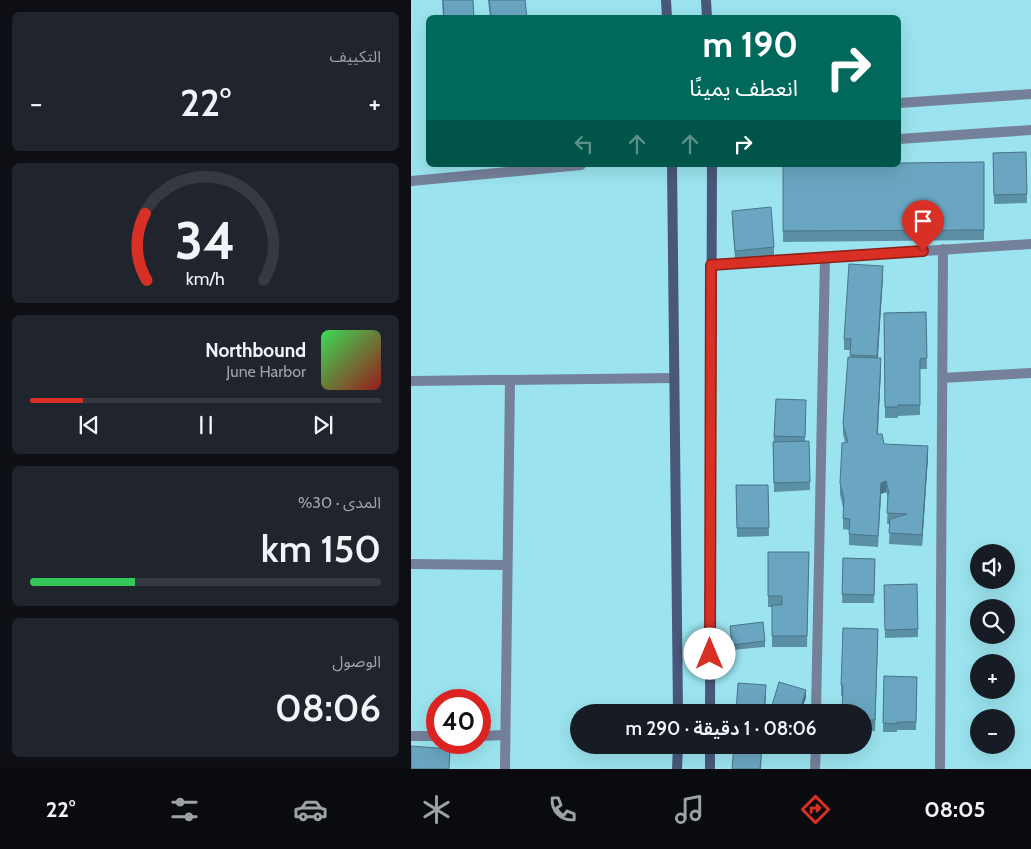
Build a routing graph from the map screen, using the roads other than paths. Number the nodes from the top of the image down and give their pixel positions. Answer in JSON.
{"nodes":[{"id":1,"x":666,"y":0,"type":"edge"},
{"id":2,"x":706,"y":0,"type":"edge"},
{"id":3,"x":667,"y":15,"type":"edge"},
{"id":4,"x":707,"y":15,"type":"edge"},
{"id":5,"x":1031,"y":94,"type":"edge"},
{"id":6,"x":901,"y":103,"type":"edge"},
{"id":7,"x":1031,"y":130,"type":"edge"},
{"id":8,"x":901,"y":139,"type":"edge"},
{"id":9,"x":560,"y":167,"type":"edge"},
{"id":10,"x":672,"y":167,"type":"edge"},
{"id":11,"x":712,"y":167,"type":"edge"},
{"id":12,"x":411,"y":181,"type":"edge"},
{"id":13,"x":1031,"y":244,"type":"edge"},
{"id":14,"x":943,"y":249,"type":"junction"},
{"id":15,"x":825,"y":257,"type":"junction"},
{"id":16,"x":711,"y":265,"type":"junction"},
{"id":17,"x":1031,"y":373,"type":"edge"},
{"id":18,"x":675,"y":378,"type":"junction"},
{"id":19,"x":942,"y":378,"type":"junction"},
{"id":20,"x":510,"y":380,"type":"junction"},
{"id":21,"x":411,"y":381,"type":"edge"},
{"id":22,"x":411,"y":564,"type":"edge"},
{"id":23,"x":507,"y":565,"type":"junction"},
{"id":24,"x":678,"y":704,"type":"edge"},
{"id":25,"x":710,"y":704,"type":"edge"},
{"id":26,"x":816,"y":704,"type":"edge"},
{"id":27,"x":505,"y":735,"type":"junction"},
{"id":28,"x":411,"y":736,"type":"edge"},
{"id":29,"x":426,"y":736,"type":"edge"},
{"id":30,"x":491,"y":736,"type":"edge"},
{"id":31,"x":678,"y":754,"type":"edge"},
{"id":32,"x":710,"y":754,"type":"edge"},
{"id":33,"x":816,"y":754,"type":"edge"},
{"id":34,"x":505,"y":769,"type":"edge"},
{"id":35,"x":677,"y":769,"type":"edge"},
{"id":36,"x":710,"y":769,"type":"edge"},
{"id":37,"x":815,"y":769,"type":"edge"},
{"id":38,"x":940,"y":769,"type":"edge"}],
"edges":[{"from":1,"to":3,"type":"street"},
{"from":2,"to":4,"type":"street"},
{"from":5,"to":6,"type":"street"},
{"from":7,"to":8,"type":"street"},
{"from":9,"to":12,"type":"street"},
{"from":10,"to":18,"type":"street"},
{"from":11,"to":16,"type":"street"},
{"from":13,"to":14,"type":"street"},
{"from":14,"to":15,"type":"street"},
{"from":14,"to":19,"type":"street"},
{"from":15,"to":16,"type":"street"},
{"from":15,"to":26,"type":"street"},
{"from":16,"to":25,"type":"street"},
{"from":17,"to":19,"type":"street"},
{"from":18,"to":20,"type":"street"},
{"from":18,"to":24,"type":"street"},
{"from":19,"to":38,"type":"street"},
{"from":20,"to":21,"type":"street"},
{"from":20,"to":23,"type":"street"},
{"from":22,"to":23,"type":"street"},
{"from":23,"to":27,"type":"street"},
{"from":27,"to":30,"type":"street"},
{"from":27,"to":34,"type":"street"},
{"from":28,"to":29,"type":"street"},
{"from":31,"to":35,"type":"street"},
{"from":32,"to":36,"type":"street"},
{"from":33,"to":37,"type":"street"}]}
